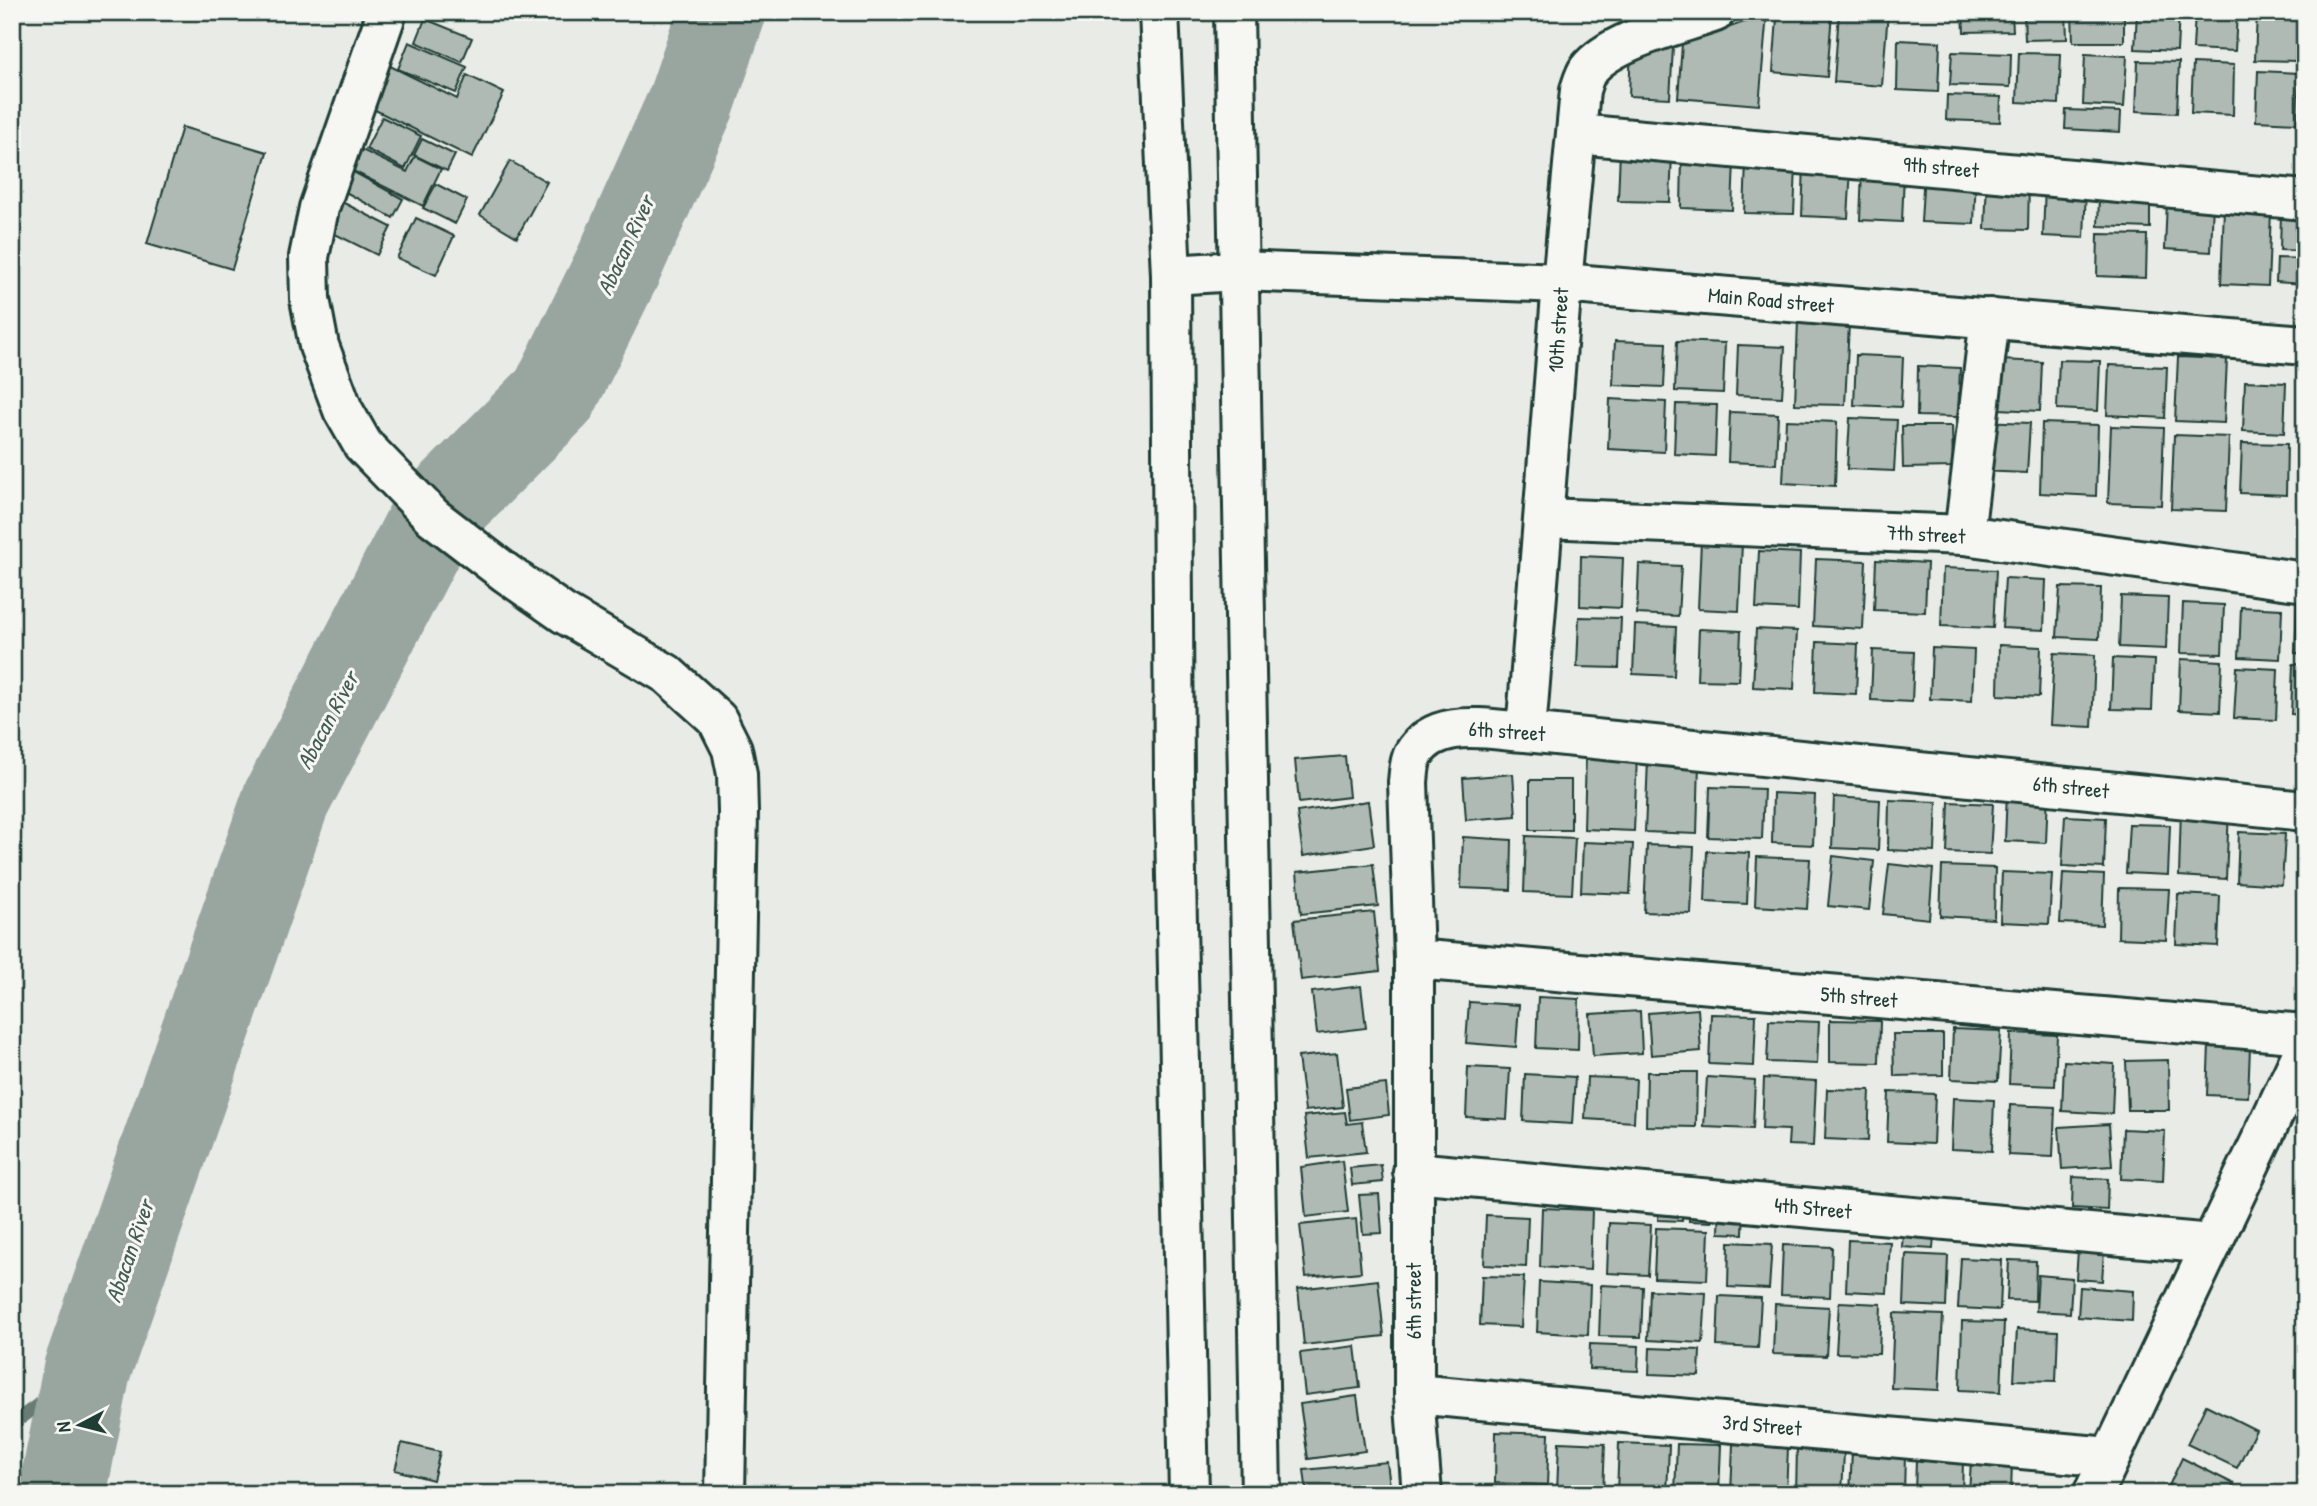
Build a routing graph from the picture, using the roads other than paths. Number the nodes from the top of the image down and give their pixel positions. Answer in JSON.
{"nodes":[{"id":1,"x":387,"y":12,"type":"edge"},
{"id":2,"x":1159,"y":12,"type":"edge"},
{"id":3,"x":1234,"y":12,"type":"edge"},
{"id":4,"x":1715,"y":12,"type":"edge"},
{"id":5,"x":1577,"y":134,"type":"junction"},
{"id":6,"x":2305,"y":201,"type":"edge"},
{"id":7,"x":1237,"y":271,"type":"junction"},
{"id":8,"x":1171,"y":275,"type":"junction"},
{"id":9,"x":1562,"y":283,"type":"junction"},
{"id":10,"x":1990,"y":318,"type":"junction"},
{"id":11,"x":2305,"y":345,"type":"edge"},
{"id":12,"x":1544,"y":518,"type":"junction"},
{"id":13,"x":1964,"y":535,"type":"junction"},
{"id":14,"x":2305,"y":582,"type":"edge"},
{"id":15,"x":1526,"y":732,"type":"junction"},
{"id":16,"x":2305,"y":811,"type":"edge"},
{"id":17,"x":1414,"y":959,"type":"junction"},
{"id":18,"x":2305,"y":1034,"type":"edge"},
{"id":19,"x":2305,"y":1048,"type":"edge"},
{"id":20,"x":1413,"y":1172,"type":"junction"},
{"id":21,"x":2212,"y":1244,"type":"junction"},
{"id":22,"x":1413,"y":1394,"type":"junction"},
{"id":23,"x":2110,"y":1457,"type":"junction"},
{"id":24,"x":725,"y":1494,"type":"edge"},
{"id":25,"x":1189,"y":1494,"type":"edge"},
{"id":26,"x":1261,"y":1494,"type":"edge"},
{"id":27,"x":1422,"y":1494,"type":"edge"},
{"id":28,"x":2093,"y":1494,"type":"edge"}],
"edges":[{"from":1,"to":24,"type":"street"},
{"from":2,"to":8,"type":"street"},
{"from":3,"to":7,"type":"street"},
{"from":4,"to":5,"type":"street","name":"10th street"},
{"from":5,"to":6,"type":"street","name":"9th street"},
{"from":5,"to":9,"type":"street","name":"10th street"},
{"from":7,"to":8,"type":"street","name":"Main Road street"},
{"from":7,"to":9,"type":"street","name":"Main Road street"},
{"from":7,"to":26,"type":"street"},
{"from":8,"to":25,"type":"street"},
{"from":9,"to":10,"type":"street","name":"Main Road street"},
{"from":9,"to":12,"type":"street","name":"10th street"},
{"from":10,"to":11,"type":"street","name":"Main Road street"},
{"from":10,"to":13,"type":"street"},
{"from":12,"to":13,"type":"street","name":"7th street"},
{"from":12,"to":15,"type":"street","name":"10th street"},
{"from":13,"to":14,"type":"street","name":"7th street"},
{"from":15,"to":16,"type":"street","name":"6th street"},
{"from":15,"to":17,"type":"street","name":"6th street"},
{"from":17,"to":18,"type":"street","name":"5th street"},
{"from":17,"to":20,"type":"street","name":"6th street"},
{"from":19,"to":21,"type":"street"},
{"from":20,"to":21,"type":"street","name":"4th Street"},
{"from":20,"to":22,"type":"street","name":"6th street"},
{"from":21,"to":23,"type":"street"},
{"from":22,"to":23,"type":"street","name":"3rd Street"},
{"from":22,"to":27,"type":"street","name":"6th street"},
{"from":23,"to":28,"type":"street"}]}
